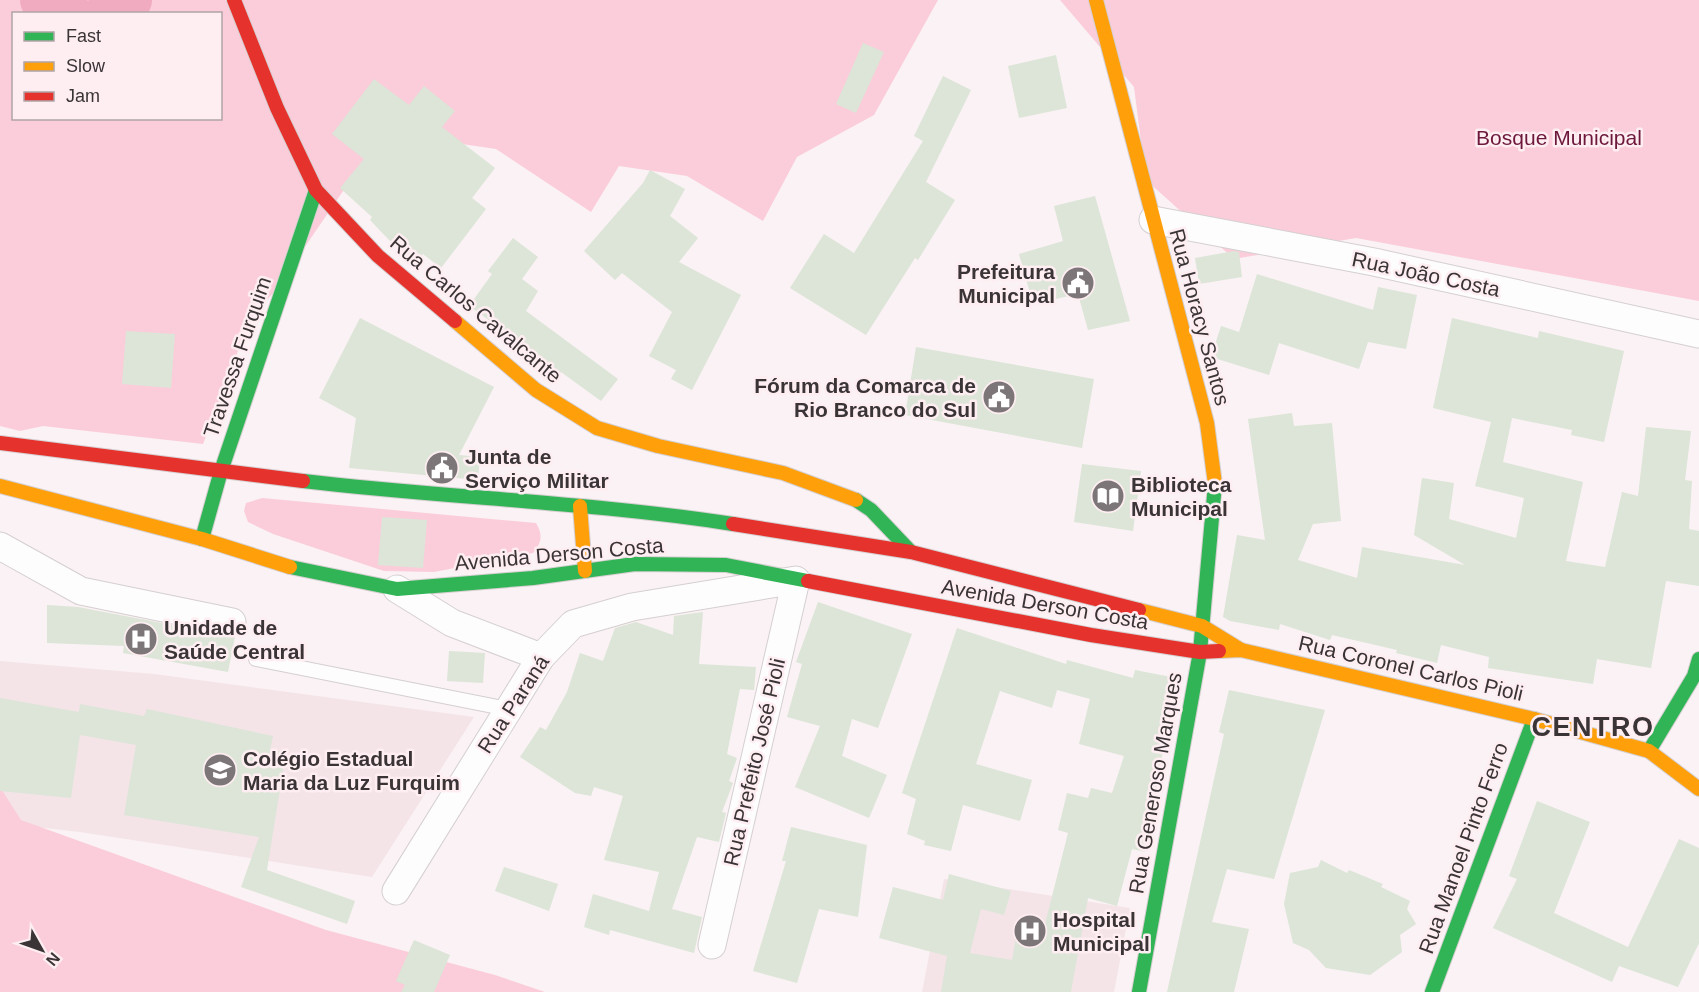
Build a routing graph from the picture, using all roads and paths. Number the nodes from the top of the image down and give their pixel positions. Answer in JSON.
{"nodes":[{"id":1,"x":234,"y":0,"type":"edge"},
{"id":2,"x":1095,"y":0,"type":"edge"},
{"id":3,"x":316,"y":190,"type":"junction"},
{"id":4,"x":1153,"y":220,"type":"junction"},
{"id":5,"x":1699,"y":334,"type":"edge"},
{"id":6,"x":0,"y":443,"type":"edge"},
{"id":7,"x":221,"y":471,"type":"junction"},
{"id":8,"x":0,"y":486,"type":"edge"},
{"id":9,"x":580,"y":506,"type":"junction"},
{"id":10,"x":202,"y":539,"type":"junction"},
{"id":11,"x":0,"y":546,"type":"edge"},
{"id":12,"x":911,"y":552,"type":"junction"},
{"id":13,"x":585,"y":571,"type":"junction"},
{"id":14,"x":796,"y":580,"type":"junction"},
{"id":15,"x":397,"y":589,"type":"junction"},
{"id":16,"x":231,"y":622,"type":"dead end"},
{"id":17,"x":1202,"y":626,"type":"junction"},
{"id":18,"x":1241,"y":650,"type":"junction"},
{"id":19,"x":1200,"y":652,"type":"junction"},
{"id":20,"x":541,"y":657,"type":"junction"},
{"id":21,"x":256,"y":659,"type":"dead end"},
{"id":22,"x":1699,"y":659,"type":"edge"},
{"id":23,"x":508,"y":709,"type":"junction"},
{"id":24,"x":1534,"y":719,"type":"junction"},
{"id":25,"x":1649,"y":751,"type":"junction"},
{"id":26,"x":1699,"y":789,"type":"edge"},
{"id":27,"x":396,"y":891,"type":"dead end"},
{"id":28,"x":712,"y":945,"type":"dead end"},
{"id":29,"x":1139,"y":992,"type":"edge"},
{"id":30,"x":1432,"y":992,"type":"edge"}],
"edges":[{"from":1,"to":3,"type":"main road","name":"Rua Carlos Cavalcante"},
{"from":2,"to":4,"type":"main road","name":"Rua Horacy Santos"},
{"from":3,"to":7,"type":"main road","name":"Travessa Furquim"},
{"from":3,"to":12,"type":"main road","name":"Rua Carlos Cavalcante"},
{"from":4,"to":5,"type":"street","name":"Rua João Costa"},
{"from":4,"to":17,"type":"main road","name":"Rua Horacy Santos"},
{"from":6,"to":7,"type":"main road","name":"Avenida Derson Costa"},
{"from":7,"to":9,"type":"main road","name":"Avenida Derson Costa"},
{"from":7,"to":10,"type":"main road","name":"Travessa Furquim"},
{"from":8,"to":10,"type":"main road","name":"Avenida Derson Costa"},
{"from":9,"to":12,"type":"main road","name":"Avenida Derson Costa"},
{"from":9,"to":13,"type":"main road"},
{"from":10,"to":15,"type":"main road","name":"Avenida Derson Costa"},
{"from":11,"to":16,"type":"street"},
{"from":12,"to":17,"type":"main road","name":"Avenida Derson Costa"},
{"from":13,"to":14,"type":"main road","name":"Avenida Derson Costa"},
{"from":13,"to":15,"type":"main road","name":"Avenida Derson Costa"},
{"from":14,"to":19,"type":"main road","name":"Avenida Derson Costa"},
{"from":14,"to":20,"type":"street","name":"Rua Paraná"},
{"from":14,"to":28,"type":"street","name":"Rua Prefeito José Pioli"},
{"from":15,"to":20,"type":"street"},
{"from":17,"to":18,"type":"main road","name":"Rua Coronel Carlos Pioli"},
{"from":17,"to":19,"type":"main road","name":"Rua Horacy Santos"},
{"from":18,"to":19,"type":"main road","name":"Rua Coronel Carlos Pioli"},
{"from":18,"to":24,"type":"main road","name":"Rua Coronel Carlos Pioli"},
{"from":19,"to":29,"type":"main road","name":"Rua Generoso Marques"},
{"from":20,"to":23,"type":"street","name":"Rua Paraná"},
{"from":21,"to":23,"type":"lane"},
{"from":22,"to":25,"type":"main road"},
{"from":23,"to":27,"type":"street","name":"Rua Paraná"},
{"from":24,"to":25,"type":"main road","name":"Rua Coronel Carlos Pioli"},
{"from":24,"to":30,"type":"main road","name":"Rua Manoel Pinto Ferro"},
{"from":25,"to":26,"type":"main road","name":"Rua Coronel Carlos Pioli"}]}
